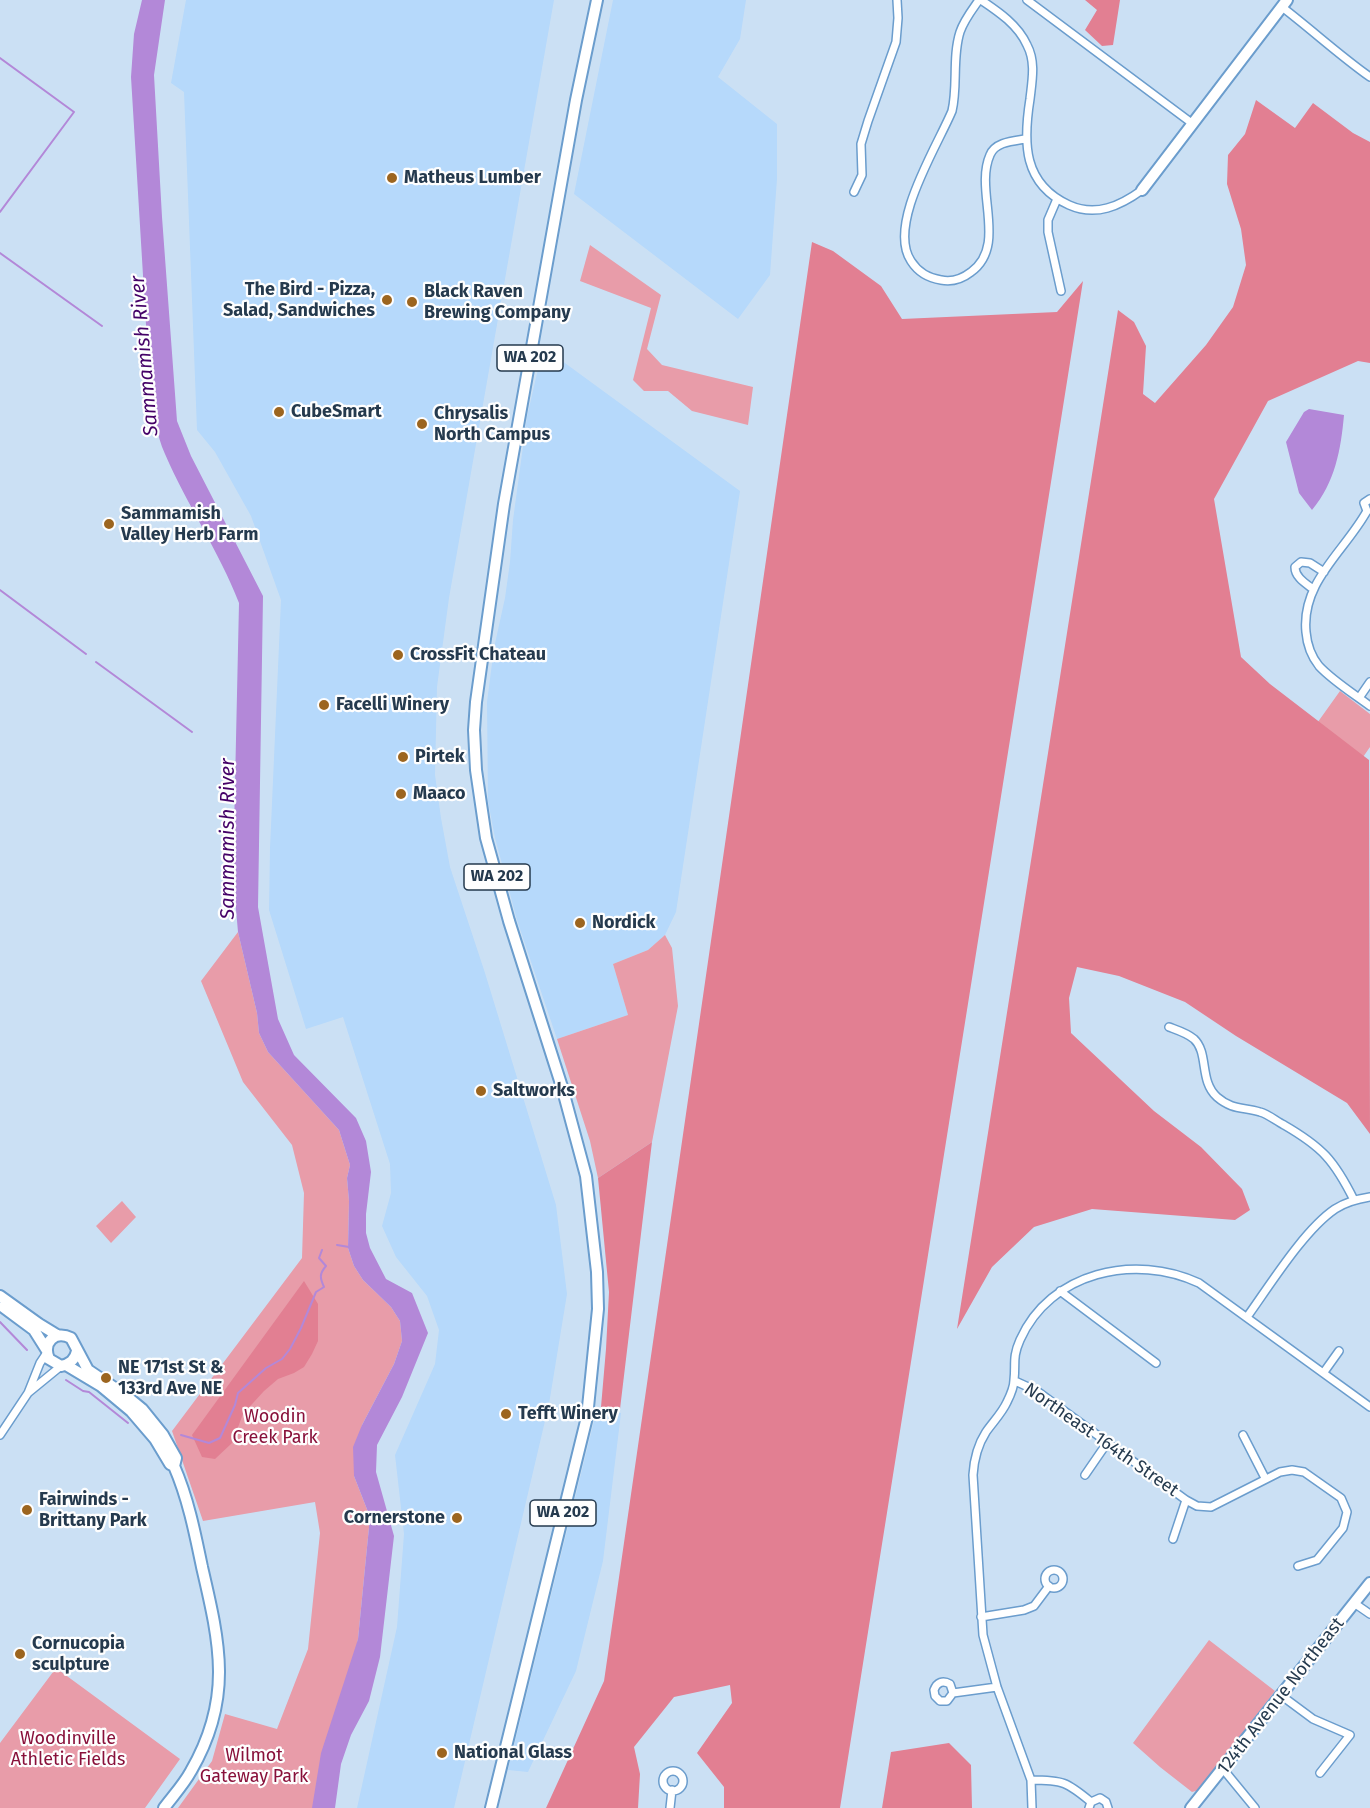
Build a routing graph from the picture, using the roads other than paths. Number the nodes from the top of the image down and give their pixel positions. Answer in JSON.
{"nodes":[{"id":1,"x":597,"y":0,"type":"edge"},
{"id":2,"x":897,"y":0,"type":"edge"},
{"id":3,"x":980,"y":0,"type":"edge"},
{"id":4,"x":1027,"y":0,"type":"edge"},
{"id":5,"x":1285,"y":3,"type":"edge"},
{"id":6,"x":1370,"y":77,"type":"edge"},
{"id":7,"x":1194,"y":124,"type":"junction"},
{"id":8,"x":1025,"y":139,"type":"junction"},
{"id":9,"x":1142,"y":190,"type":"joint"},
{"id":10,"x":854,"y":192,"type":"dead end"},
{"id":11,"x":1057,"y":199,"type":"junction"},
{"id":12,"x":1061,"y":291,"type":"dead end"},
{"id":13,"x":1370,"y":499,"type":"edge"},
{"id":14,"x":1368,"y":511,"type":"edge"},
{"id":15,"x":1324,"y":572,"type":"junction"},
{"id":16,"x":1312,"y":589,"type":"junction"},
{"id":17,"x":1370,"y":682,"type":"edge"},
{"id":18,"x":1359,"y":698,"type":"junction"},
{"id":19,"x":1370,"y":706,"type":"edge"},
{"id":20,"x":1169,"y":1027,"type":"dead end"},
{"id":21,"x":1370,"y":1197,"type":"edge"},
{"id":22,"x":1354,"y":1200,"type":"junction"},
{"id":23,"x":1060,"y":1291,"type":"junction"},
{"id":24,"x":0,"y":1296,"type":"edge"},
{"id":25,"x":0,"y":1305,"type":"edge"},
{"id":26,"x":1247,"y":1317,"type":"junction"},
{"id":27,"x":57,"y":1335,"type":"junction"},
{"id":28,"x":77,"y":1351,"type":"junction"},
{"id":29,"x":1339,"y":1351,"type":"dead end"},
{"id":30,"x":46,"y":1352,"type":"junction"},
{"id":31,"x":1156,"y":1364,"type":"dead end"},
{"id":32,"x":63,"y":1365,"type":"junction"},
{"id":33,"x":1324,"y":1372,"type":"junction"},
{"id":34,"x":1014,"y":1381,"type":"junction"},
{"id":35,"x":28,"y":1393,"type":"junction"},
{"id":36,"x":1370,"y":1407,"type":"edge"},
{"id":37,"x":0,"y":1435,"type":"edge"},
{"id":38,"x":1243,"y":1435,"type":"dead end"},
{"id":39,"x":1107,"y":1443,"type":"junction"},
{"id":40,"x":174,"y":1466,"type":"junction"},
{"id":41,"x":1085,"y":1475,"type":"dead end"},
{"id":42,"x":1265,"y":1478,"type":"junction"},
{"id":43,"x":1186,"y":1500,"type":"junction"},
{"id":44,"x":1173,"y":1539,"type":"dead end"},
{"id":45,"x":1298,"y":1566,"type":"dead end"},
{"id":46,"x":1370,"y":1583,"type":"edge"},
{"id":47,"x":1049,"y":1586,"type":"dead end"},
{"id":48,"x":1354,"y":1603,"type":"junction"},
{"id":49,"x":1370,"y":1614,"type":"edge"},
{"id":50,"x":981,"y":1617,"type":"junction"},
{"id":51,"x":997,"y":1688,"type":"junction"},
{"id":52,"x":953,"y":1694,"type":"dead end"},
{"id":53,"x":1282,"y":1696,"type":"junction"},
{"id":54,"x":1223,"y":1769,"type":"junction"},
{"id":55,"x":1320,"y":1773,"type":"dead end"},
{"id":56,"x":1032,"y":1780,"type":"junction"},
{"id":57,"x":672,"y":1790,"type":"dead end"},
{"id":58,"x":1090,"y":1805,"type":"edge"},
{"id":59,"x":164,"y":1808,"type":"edge"},
{"id":60,"x":491,"y":1808,"type":"edge"},
{"id":61,"x":670,"y":1808,"type":"edge"},
{"id":62,"x":1032,"y":1808,"type":"edge"},
{"id":63,"x":1108,"y":1808,"type":"edge"},
{"id":64,"x":1191,"y":1808,"type":"edge"},
{"id":65,"x":1255,"y":1808,"type":"edge"}],
"edges":[{"from":1,"to":60,"type":"main road","number":"WA 202"},
{"from":2,"to":10,"type":"street"},
{"from":3,"to":8,"type":"street"},
{"from":3,"to":8,"type":"street"},
{"from":4,"to":7,"type":"street"},
{"from":5,"to":6,"type":"street"},
{"from":5,"to":7,"type":"main road"},
{"from":7,"to":9,"type":"main road"},
{"from":8,"to":11,"type":"street"},
{"from":9,"to":11,"type":"street"},
{"from":11,"to":12,"type":"street"},
{"from":13,"to":14,"type":"street"},
{"from":14,"to":15,"type":"street"},
{"from":15,"to":16,"type":"street"},
{"from":15,"to":16,"type":"street"},
{"from":16,"to":18,"type":"street"},
{"from":17,"to":18,"type":"street"},
{"from":18,"to":19,"type":"street"},
{"from":20,"to":22,"type":"street"},
{"from":21,"to":22,"type":"street"},
{"from":22,"to":26,"type":"street"},
{"from":23,"to":26,"type":"street"},
{"from":23,"to":31,"type":"street"},
{"from":23,"to":34,"type":"street"},
{"from":24,"to":27,"type":"main road"},
{"from":25,"to":30,"type":"main road"},
{"from":26,"to":33,"type":"street"},
{"from":27,"to":28,"type":"main road"},
{"from":27,"to":30,"type":"main road"},
{"from":28,"to":32,"type":"main road"},
{"from":28,"to":40,"type":"main road"},
{"from":29,"to":33,"type":"street"},
{"from":30,"to":32,"type":"main road"},
{"from":30,"to":35,"type":"street"},
{"from":32,"to":35,"type":"street"},
{"from":32,"to":40,"type":"main road"},
{"from":33,"to":36,"type":"street"},
{"from":34,"to":39,"type":"street","name":"Northeast 164th Street"},
{"from":34,"to":50,"type":"street"},
{"from":35,"to":37,"type":"street"},
{"from":38,"to":42,"type":"street"},
{"from":39,"to":41,"type":"street"},
{"from":39,"to":43,"type":"street","name":"Northeast 164th Street"},
{"from":40,"to":59,"type":"main road"},
{"from":42,"to":43,"type":"street"},
{"from":42,"to":45,"type":"street"},
{"from":43,"to":44,"type":"street"},
{"from":46,"to":48,"type":"main road","name":"124th Avenue Northeast"},
{"from":47,"to":50,"type":"street"},
{"from":48,"to":49,"type":"street"},
{"from":48,"to":53,"type":"main road","name":"124th Avenue Northeast"},
{"from":50,"to":51,"type":"street"},
{"from":51,"to":52,"type":"street"},
{"from":51,"to":56,"type":"street"},
{"from":53,"to":54,"type":"main road","name":"124th Avenue Northeast"},
{"from":53,"to":55,"type":"street"},
{"from":54,"to":64,"type":"main road","name":"124th Avenue Northeast"},
{"from":54,"to":65,"type":"street"},
{"from":56,"to":58,"type":"street"},
{"from":56,"to":62,"type":"street"},
{"from":57,"to":61,"type":"street"},
{"from":58,"to":63,"type":"street"}]}
